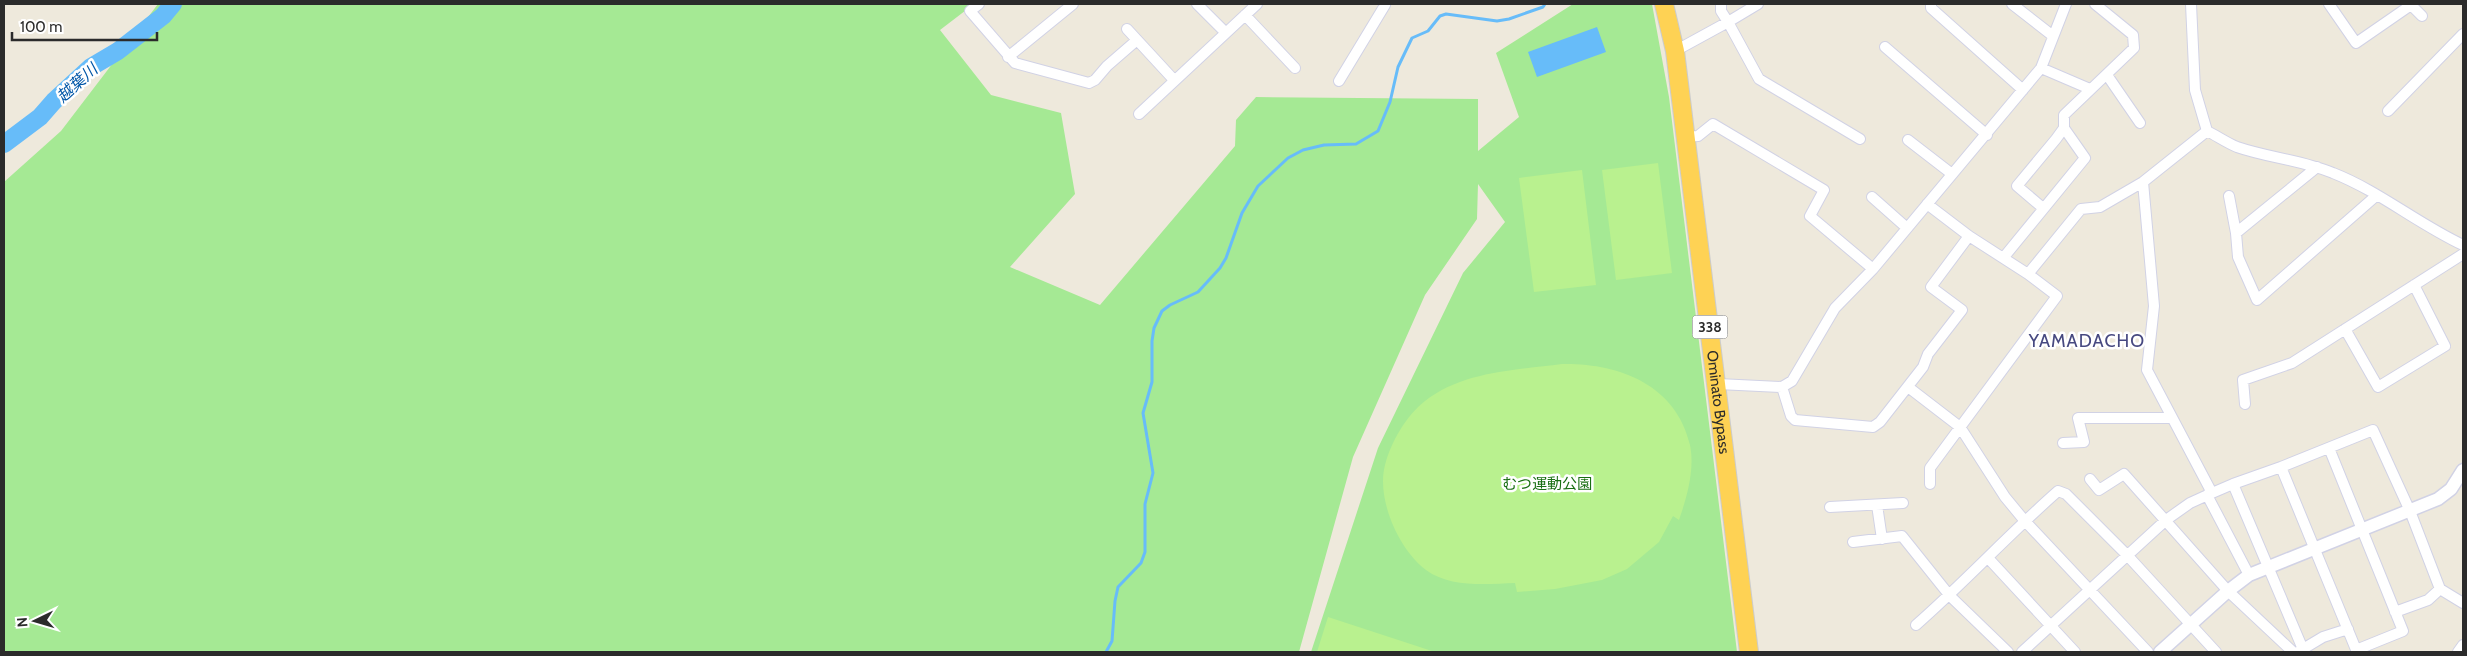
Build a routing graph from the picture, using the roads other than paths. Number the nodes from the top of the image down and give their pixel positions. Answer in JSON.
{"nodes":[{"id":1,"x":979,"y":4,"type":"edge"},
{"id":2,"x":1074,"y":4,"type":"edge"},
{"id":3,"x":1198,"y":4,"type":"edge"},
{"id":4,"x":1257,"y":4,"type":"edge"},
{"id":5,"x":1384,"y":4,"type":"edge"},
{"id":6,"x":1664,"y":4,"type":"edge"},
{"id":7,"x":1721,"y":4,"type":"edge"},
{"id":8,"x":1758,"y":4,"type":"edge"},
{"id":9,"x":1931,"y":4,"type":"edge"},
{"id":10,"x":2012,"y":4,"type":"edge"},
{"id":11,"x":2066,"y":4,"type":"edge"},
{"id":12,"x":2095,"y":4,"type":"edge"},
{"id":13,"x":2191,"y":4,"type":"edge"},
{"id":14,"x":2329,"y":4,"type":"edge"},
{"id":15,"x":2411,"y":4,"type":"edge"},
{"id":16,"x":1245,"y":16,"type":"junction"},
{"id":17,"x":2422,"y":16,"type":"dead end"},
{"id":18,"x":1728,"y":22,"type":"junction"},
{"id":19,"x":1127,"y":29,"type":"dead end"},
{"id":20,"x":1226,"y":34,"type":"junction"},
{"id":21,"x":2463,"y":34,"type":"edge"},
{"id":22,"x":2053,"y":36,"type":"junction"},
{"id":23,"x":1137,"y":40,"type":"junction"},
{"id":24,"x":1886,"y":47,"type":"dead end"},
{"id":25,"x":1675,"y":51,"type":"junction"},
{"id":26,"x":1008,"y":57,"type":"junction"},
{"id":27,"x":1295,"y":68,"type":"dead end"},
{"id":28,"x":2041,"y":68,"type":"junction"},
{"id":29,"x":2107,"y":75,"type":"junction"},
{"id":30,"x":1174,"y":80,"type":"junction"},
{"id":31,"x":1339,"y":81,"type":"dead end"},
{"id":32,"x":2090,"y":89,"type":"junction"},
{"id":33,"x":2023,"y":90,"type":"junction"},
{"id":34,"x":2388,"y":110,"type":"dead end"},
{"id":35,"x":1139,"y":114,"type":"dead end"},
{"id":36,"x":2140,"y":124,"type":"dead end"},
{"id":37,"x":2064,"y":128,"type":"junction"},
{"id":38,"x":2207,"y":131,"type":"junction"},
{"id":39,"x":1987,"y":135,"type":"junction"},
{"id":40,"x":1686,"y":138,"type":"junction"},
{"id":41,"x":1860,"y":139,"type":"dead end"},
{"id":42,"x":1908,"y":140,"type":"dead end"},
{"id":43,"x":2317,"y":166,"type":"junction"},
{"id":44,"x":1952,"y":174,"type":"junction"},
{"id":45,"x":2143,"y":182,"type":"junction"},
{"id":46,"x":2377,"y":195,"type":"junction"},
{"id":47,"x":2229,"y":196,"type":"dead end"},
{"id":48,"x":1872,"y":197,"type":"dead end"},
{"id":49,"x":1927,"y":204,"type":"junction"},
{"id":50,"x":2043,"y":208,"type":"junction"},
{"id":51,"x":1907,"y":228,"type":"junction"},
{"id":52,"x":2236,"y":233,"type":"junction"},
{"id":53,"x":1969,"y":236,"type":"junction"},
{"id":54,"x":2463,"y":245,"type":"edge"},
{"id":55,"x":2463,"y":254,"type":"edge"},
{"id":56,"x":2004,"y":257,"type":"junction"},
{"id":57,"x":1873,"y":269,"type":"junction"},
{"id":58,"x":2028,"y":274,"type":"junction"},
{"id":59,"x":2414,"y":286,"type":"junction"},
{"id":60,"x":2345,"y":329,"type":"junction"},
{"id":61,"x":1718,"y":384,"type":"junction"},
{"id":62,"x":1782,"y":386,"type":"junction"},
{"id":63,"x":1908,"y":386,"type":"junction"},
{"id":64,"x":2245,"y":404,"type":"dead end"},
{"id":65,"x":2172,"y":418,"type":"junction"},
{"id":66,"x":1960,"y":427,"type":"junction"},
{"id":67,"x":2063,"y":443,"type":"dead end"},
{"id":68,"x":2329,"y":448,"type":"junction"},
{"id":69,"x":2281,"y":467,"type":"junction"},
{"id":70,"x":2463,"y":470,"type":"edge"},
{"id":71,"x":2090,"y":479,"type":"dead end"},
{"id":72,"x":1930,"y":484,"type":"dead end"},
{"id":73,"x":2233,"y":484,"type":"junction"},
{"id":74,"x":2209,"y":494,"type":"junction"},
{"id":75,"x":1903,"y":503,"type":"dead end"},
{"id":76,"x":1877,"y":505,"type":"junction"},
{"id":77,"x":1830,"y":507,"type":"dead end"},
{"id":78,"x":2410,"y":511,"type":"junction"},
{"id":79,"x":2024,"y":520,"type":"junction"},
{"id":80,"x":2166,"y":520,"type":"junction"},
{"id":81,"x":2362,"y":531,"type":"junction"},
{"id":82,"x":1882,"y":538,"type":"junction"},
{"id":83,"x":1853,"y":542,"type":"dead end"},
{"id":84,"x":2316,"y":549,"type":"junction"},
{"id":85,"x":2127,"y":555,"type":"junction"},
{"id":86,"x":1988,"y":558,"type":"junction"},
{"id":87,"x":2268,"y":568,"type":"junction"},
{"id":88,"x":2249,"y":575,"type":"junction"},
{"id":89,"x":2089,"y":589,"type":"junction"},
{"id":90,"x":2440,"y":589,"type":"junction"},
{"id":91,"x":2228,"y":591,"type":"junction"},
{"id":92,"x":1950,"y":596,"type":"junction"},
{"id":93,"x":2463,"y":603,"type":"edge"},
{"id":94,"x":2395,"y":612,"type":"junction"},
{"id":95,"x":2192,"y":624,"type":"junction"},
{"id":96,"x":1916,"y":625,"type":"dead end"},
{"id":97,"x":2050,"y":627,"type":"junction"},
{"id":98,"x":2348,"y":629,"type":"junction"},
{"id":99,"x":2463,"y":645,"type":"edge"},
{"id":100,"x":2297,"y":651,"type":"edge"},
{"id":101,"x":2356,"y":651,"type":"edge"},
{"id":102,"x":1749,"y":652,"type":"edge"},
{"id":103,"x":2008,"y":652,"type":"edge"},
{"id":104,"x":2022,"y":652,"type":"edge"},
{"id":105,"x":2074,"y":652,"type":"edge"},
{"id":106,"x":2148,"y":652,"type":"edge"},
{"id":107,"x":2160,"y":652,"type":"edge"},
{"id":108,"x":2216,"y":652,"type":"edge"},
{"id":109,"x":2458,"y":652,"type":"edge"}],
"edges":[{"from":1,"to":26,"type":"street"},
{"from":2,"to":26,"type":"street"},
{"from":3,"to":20,"type":"street"},
{"from":4,"to":16,"type":"street"},
{"from":5,"to":31,"type":"street"},
{"from":6,"to":25,"type":"highway","name":"Ominato Bypass","number":"338"},
{"from":7,"to":18,"type":"street"},
{"from":8,"to":18,"type":"street"},
{"from":9,"to":33,"type":"street"},
{"from":10,"to":22,"type":"street"},
{"from":11,"to":22,"type":"street"},
{"from":12,"to":29,"type":"street"},
{"from":13,"to":38,"type":"street"},
{"from":14,"to":15,"type":"street"},
{"from":15,"to":17,"type":"street"},
{"from":16,"to":20,"type":"street"},
{"from":16,"to":27,"type":"street"},
{"from":18,"to":25,"type":"street"},
{"from":18,"to":41,"type":"street"},
{"from":19,"to":23,"type":"street"},
{"from":20,"to":30,"type":"street"},
{"from":21,"to":34,"type":"street"},
{"from":22,"to":28,"type":"street"},
{"from":23,"to":26,"type":"street"},
{"from":23,"to":30,"type":"street"},
{"from":24,"to":39,"type":"street"},
{"from":25,"to":40,"type":"highway","name":"Ominato Bypass","number":"338"},
{"from":28,"to":32,"type":"street"},
{"from":28,"to":33,"type":"street"},
{"from":29,"to":32,"type":"street"},
{"from":29,"to":36,"type":"street"},
{"from":30,"to":35,"type":"street"},
{"from":32,"to":37,"type":"street"},
{"from":33,"to":39,"type":"street"},
{"from":37,"to":50,"type":"street"},
{"from":37,"to":50,"type":"street"},
{"from":38,"to":43,"type":"street"},
{"from":38,"to":45,"type":"street"},
{"from":39,"to":44,"type":"street"},
{"from":40,"to":57,"type":"street"},
{"from":40,"to":61,"type":"highway","name":"Ominato Bypass","number":"338"},
{"from":42,"to":44,"type":"street"},
{"from":43,"to":46,"type":"street"},
{"from":43,"to":52,"type":"street"},
{"from":44,"to":49,"type":"street"},
{"from":45,"to":58,"type":"street"},
{"from":45,"to":65,"type":"street"},
{"from":46,"to":52,"type":"street"},
{"from":46,"to":54,"type":"street"},
{"from":47,"to":52,"type":"street"},
{"from":48,"to":51,"type":"street"},
{"from":49,"to":51,"type":"street"},
{"from":49,"to":53,"type":"street"},
{"from":50,"to":56,"type":"street"},
{"from":51,"to":57,"type":"street"},
{"from":53,"to":56,"type":"street"},
{"from":53,"to":63,"type":"street"},
{"from":55,"to":59,"type":"street"},
{"from":56,"to":58,"type":"street"},
{"from":57,"to":62,"type":"street"},
{"from":58,"to":66,"type":"street"},
{"from":59,"to":60,"type":"street"},
{"from":59,"to":60,"type":"street"},
{"from":60,"to":64,"type":"street"},
{"from":61,"to":62,"type":"street"},
{"from":61,"to":102,"type":"highway","name":"Ominato Bypass","number":"338"},
{"from":62,"to":63,"type":"street"},
{"from":63,"to":66,"type":"street"},
{"from":65,"to":67,"type":"street"},
{"from":65,"to":74,"type":"street"},
{"from":66,"to":72,"type":"street"},
{"from":66,"to":79,"type":"street"},
{"from":68,"to":69,"type":"street"},
{"from":68,"to":78,"type":"street"},
{"from":68,"to":81,"type":"street"},
{"from":69,"to":73,"type":"street"},
{"from":69,"to":84,"type":"street"},
{"from":70,"to":78,"type":"street"},
{"from":71,"to":80,"type":"street"},
{"from":73,"to":74,"type":"street"},
{"from":73,"to":87,"type":"street"},
{"from":74,"to":80,"type":"street"},
{"from":74,"to":88,"type":"street"},
{"from":75,"to":76,"type":"street"},
{"from":76,"to":77,"type":"street"},
{"from":76,"to":82,"type":"street"},
{"from":78,"to":81,"type":"street"},
{"from":78,"to":90,"type":"street"},
{"from":79,"to":85,"type":"street"},
{"from":79,"to":86,"type":"street"},
{"from":79,"to":89,"type":"street"},
{"from":80,"to":85,"type":"street"},
{"from":80,"to":91,"type":"street"},
{"from":81,"to":84,"type":"street"},
{"from":81,"to":94,"type":"street"},
{"from":82,"to":83,"type":"street"},
{"from":82,"to":92,"type":"street"},
{"from":84,"to":87,"type":"street"},
{"from":84,"to":98,"type":"street"},
{"from":85,"to":89,"type":"street"},
{"from":85,"to":95,"type":"street"},
{"from":86,"to":92,"type":"street"},
{"from":86,"to":97,"type":"street"},
{"from":87,"to":88,"type":"street"},
{"from":87,"to":100,"type":"street"},
{"from":88,"to":91,"type":"street"},
{"from":89,"to":97,"type":"street"},
{"from":89,"to":106,"type":"street"},
{"from":90,"to":93,"type":"street"},
{"from":90,"to":94,"type":"street"},
{"from":91,"to":95,"type":"street"},
{"from":91,"to":100,"type":"street"},
{"from":92,"to":96,"type":"street"},
{"from":92,"to":103,"type":"street"},
{"from":94,"to":101,"type":"street"},
{"from":95,"to":107,"type":"street"},
{"from":95,"to":108,"type":"street"},
{"from":97,"to":104,"type":"street"},
{"from":97,"to":105,"type":"street"},
{"from":98,"to":100,"type":"street"},
{"from":98,"to":101,"type":"street"},
{"from":99,"to":109,"type":"street"}]}
